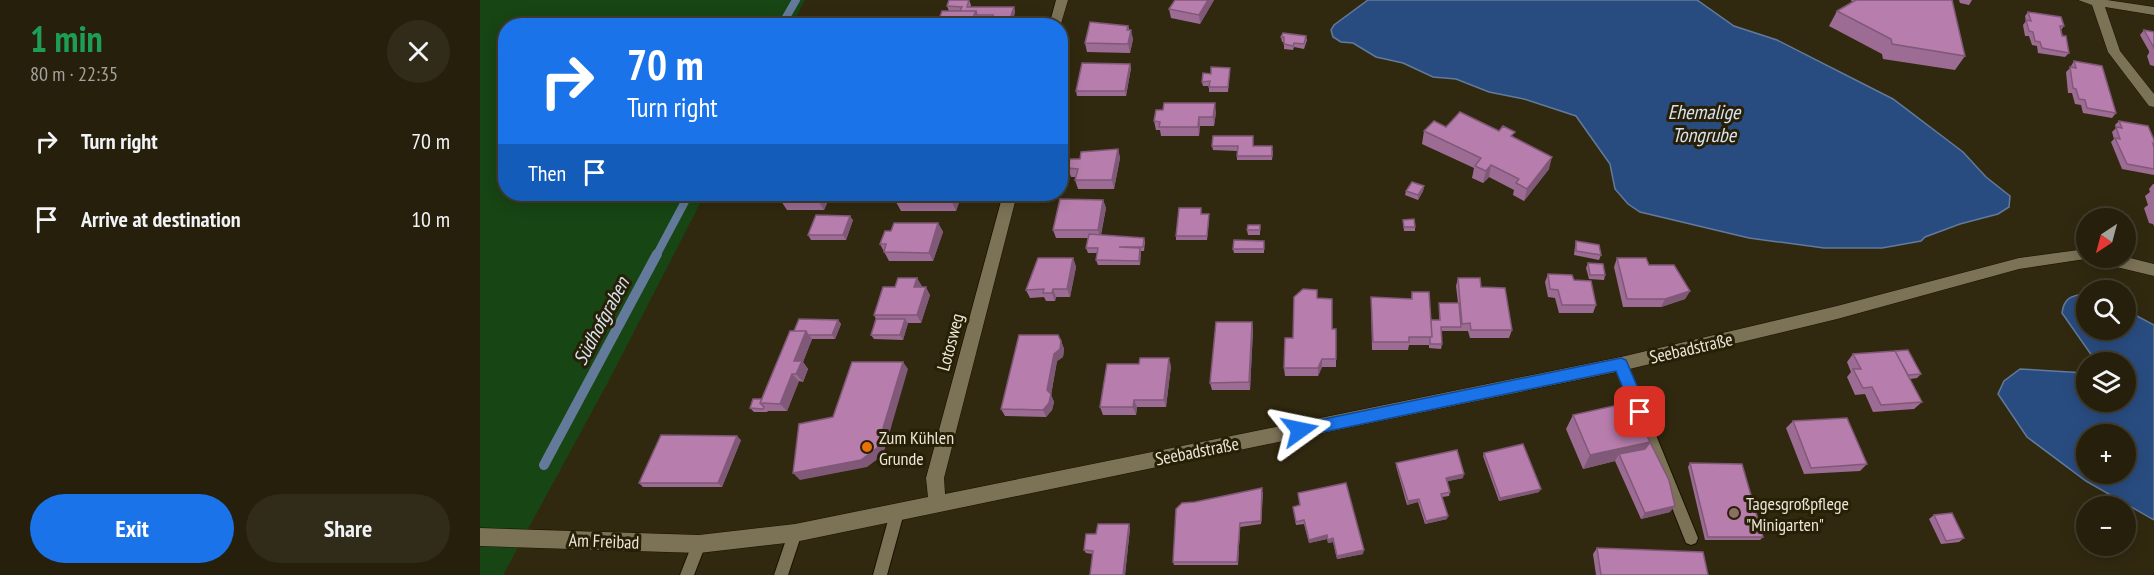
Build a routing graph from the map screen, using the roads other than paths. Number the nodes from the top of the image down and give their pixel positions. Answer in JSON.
{"nodes":[{"id":1,"x":1062,"y":0,"type":"edge"},
{"id":2,"x":2091,"y":1,"type":"edge"},
{"id":3,"x":2154,"y":11,"type":"edge"},
{"id":4,"x":1057,"y":18,"type":"edge"},
{"id":5,"x":2154,"y":103,"type":"edge"},
{"id":6,"x":1008,"y":201,"type":"edge"},
{"id":7,"x":2076,"y":256,"type":"edge"},
{"id":8,"x":2136,"y":266,"type":"edge"},
{"id":9,"x":2154,"y":270,"type":"edge"},
{"id":10,"x":1621,"y":364,"type":"junction"},
{"id":11,"x":938,"y":502,"type":"junction"},
{"id":12,"x":897,"y":513,"type":"junction"},
{"id":13,"x":795,"y":533,"type":"junction"},
{"id":14,"x":480,"y":537,"type":"edge"},
{"id":15,"x":1690,"y":538,"type":"dead end"},
{"id":16,"x":728,"y":543,"type":"joint"},
{"id":17,"x":699,"y":544,"type":"junction"},
{"id":18,"x":687,"y":575,"type":"edge"},
{"id":19,"x":781,"y":575,"type":"edge"},
{"id":20,"x":880,"y":575,"type":"edge"}],
"edges":[{"from":1,"to":4,"type":"street"},
{"from":2,"to":3,"type":"street"},
{"from":2,"to":5,"type":"street"},
{"from":6,"to":11,"type":"street","name":"Lotosweg"},
{"from":7,"to":10,"type":"street","name":"Seebadstraße"},
{"from":8,"to":9,"type":"street"},
{"from":10,"to":11,"type":"street","name":"Seebadstraße"},
{"from":10,"to":15,"type":"lane"},
{"from":11,"to":12,"type":"street","name":"Seebadstraße"},
{"from":12,"to":13,"type":"street","name":"Seebadstraße"},
{"from":12,"to":20,"type":"lane"},
{"from":13,"to":16,"type":"street","name":"Seebadstraße"},
{"from":13,"to":19,"type":"lane"},
{"from":14,"to":17,"type":"street","name":"Am Freibad"},
{"from":16,"to":17,"type":"street","name":"Am Freibad"},
{"from":17,"to":18,"type":"lane"}]}
